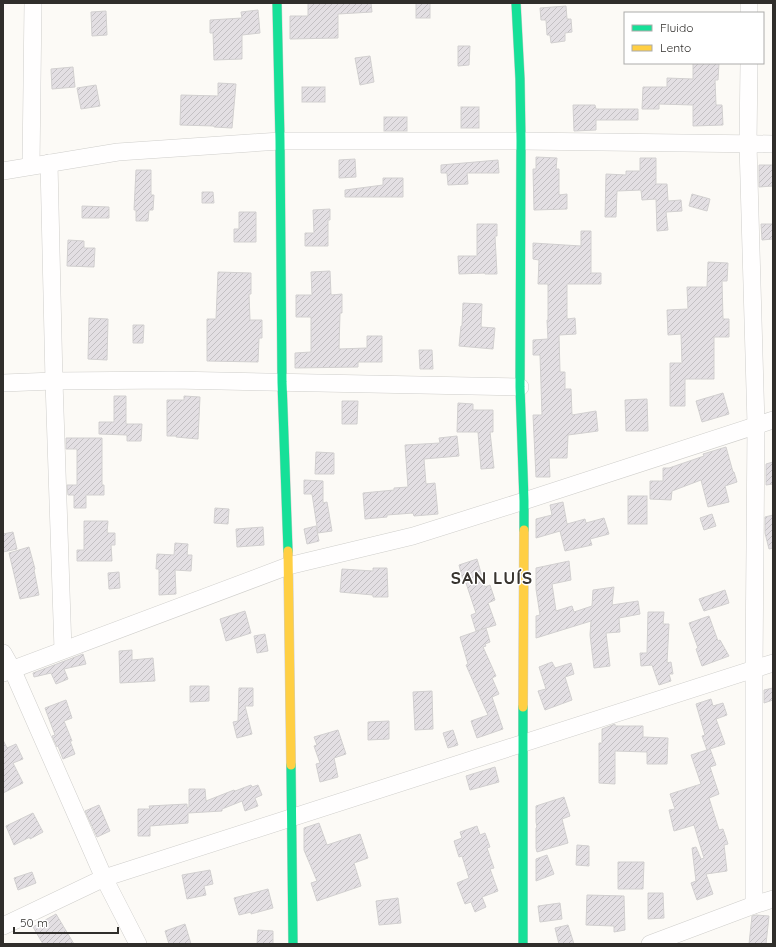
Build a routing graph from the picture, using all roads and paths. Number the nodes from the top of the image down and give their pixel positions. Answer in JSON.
{"nodes":[{"id":1,"x":33,"y":3,"type":"edge"},
{"id":2,"x":277,"y":3,"type":"edge"},
{"id":3,"x":516,"y":3,"type":"edge"},
{"id":4,"x":749,"y":64,"type":"edge"},
{"id":5,"x":520,"y":141,"type":"junction"},
{"id":6,"x":280,"y":142,"type":"junction"},
{"id":7,"x":748,"y":144,"type":"junction"},
{"id":8,"x":773,"y":144,"type":"edge"},
{"id":9,"x":50,"y":163,"type":"junction"},
{"id":10,"x":31,"y":166,"type":"junction"},
{"id":11,"x":3,"y":171,"type":"edge"},
{"id":12,"x":54,"y":381,"type":"junction"},
{"id":13,"x":282,"y":382,"type":"junction"},
{"id":14,"x":3,"y":383,"type":"edge"},
{"id":15,"x":520,"y":387,"type":"junction"},
{"id":16,"x":773,"y":420,"type":"edge"},
{"id":17,"x":756,"y":425,"type":"junction"},
{"id":18,"x":524,"y":501,"type":"junction"},
{"id":19,"x":288,"y":566,"type":"junction"},
{"id":20,"x":63,"y":650,"type":"junction"},
{"id":21,"x":3,"y":653,"type":"edge"},
{"id":22,"x":773,"y":663,"type":"edge"},
{"id":23,"x":754,"y":669,"type":"junction"},
{"id":24,"x":7,"y":671,"type":"edge"},
{"id":25,"x":523,"y":744,"type":"junction"},
{"id":26,"x":291,"y":817,"type":"junction"},
{"id":27,"x":104,"y":878,"type":"junction"},
{"id":28,"x":773,"y":899,"type":"edge"},
{"id":29,"x":754,"y":905,"type":"junction"},
{"id":30,"x":3,"y":926,"type":"edge"},
{"id":31,"x":138,"y":944,"type":"edge"},
{"id":32,"x":292,"y":944,"type":"edge"},
{"id":33,"x":523,"y":944,"type":"edge"},
{"id":34,"x":650,"y":944,"type":"edge"}],
"edges":[{"from":1,"to":10,"type":"street"},
{"from":2,"to":6,"type":"street"},
{"from":3,"to":5,"type":"street"},
{"from":4,"to":7,"type":"street"},
{"from":5,"to":6,"type":"street"},
{"from":5,"to":7,"type":"street"},
{"from":5,"to":15,"type":"street"},
{"from":6,"to":9,"type":"street"},
{"from":6,"to":13,"type":"street"},
{"from":7,"to":8,"type":"street"},
{"from":7,"to":17,"type":"street"},
{"from":9,"to":10,"type":"street"},
{"from":9,"to":12,"type":"street"},
{"from":10,"to":11,"type":"street"},
{"from":12,"to":13,"type":"street"},
{"from":12,"to":14,"type":"street"},
{"from":12,"to":20,"type":"street"},
{"from":13,"to":15,"type":"street"},
{"from":13,"to":19,"type":"street"},
{"from":15,"to":18,"type":"street"},
{"from":16,"to":17,"type":"street"},
{"from":17,"to":18,"type":"street"},
{"from":17,"to":23,"type":"street"},
{"from":18,"to":19,"type":"street"},
{"from":18,"to":25,"type":"street"},
{"from":19,"to":20,"type":"street"},
{"from":19,"to":26,"type":"street"},
{"from":20,"to":24,"type":"street"},
{"from":21,"to":24,"type":"street"},
{"from":22,"to":23,"type":"street"},
{"from":23,"to":25,"type":"street"},
{"from":23,"to":29,"type":"street"},
{"from":24,"to":27,"type":"street"},
{"from":25,"to":26,"type":"street"},
{"from":25,"to":33,"type":"street"},
{"from":26,"to":27,"type":"street"},
{"from":26,"to":32,"type":"street"},
{"from":27,"to":30,"type":"street"},
{"from":27,"to":31,"type":"street"},
{"from":28,"to":29,"type":"street"},
{"from":29,"to":34,"type":"street"}]}
